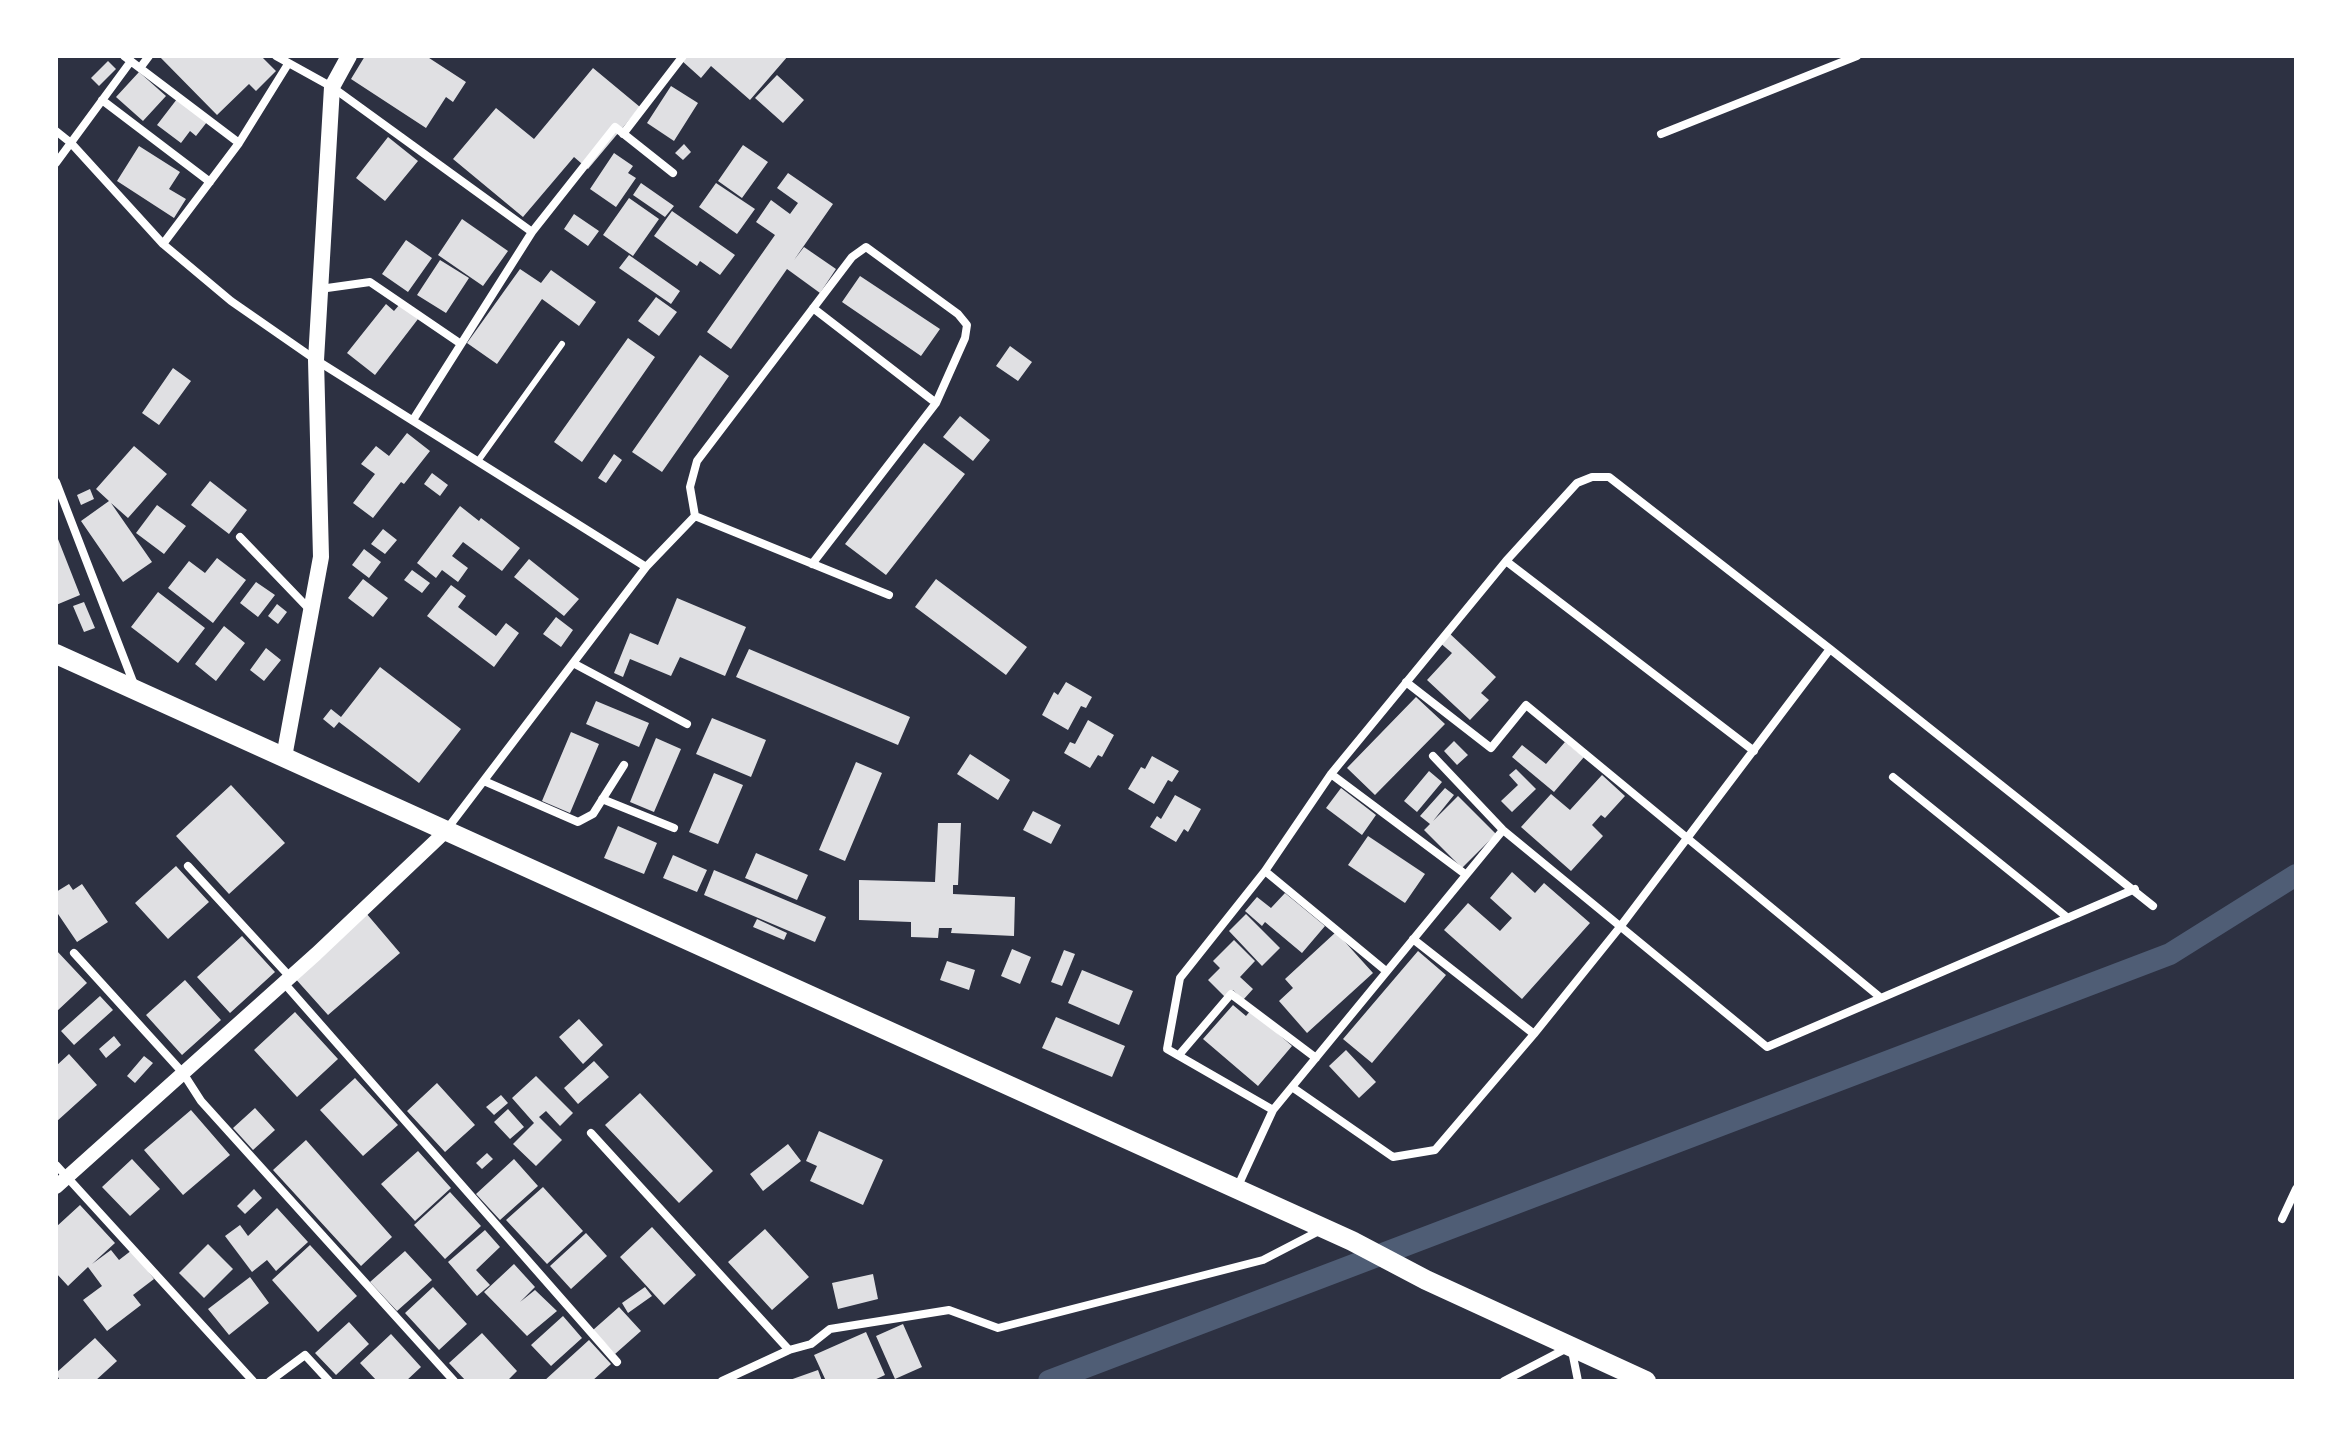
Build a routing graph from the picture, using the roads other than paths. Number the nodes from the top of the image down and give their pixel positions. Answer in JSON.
{"nodes":[{"id":1,"x":149,"y":56,"type":"edge"},
{"id":2,"x":276,"y":56,"type":"edge"},
{"id":3,"x":349,"y":56,"type":"edge"},
{"id":4,"x":683,"y":56,"type":"edge"},
{"id":5,"x":1857,"y":56,"type":"edge"},
{"id":6,"x":128,"y":59,"type":"edge"},
{"id":7,"x":288,"y":64,"type":"junction"},
{"id":8,"x":140,"y":68,"type":"junction"},
{"id":9,"x":332,"y":87,"type":"junction"},
{"id":10,"x":102,"y":100,"type":"junction"},
{"id":11,"x":56,"y":131,"type":"edge"},
{"id":12,"x":623,"y":134,"type":"junction"},
{"id":13,"x":1661,"y":134,"type":"dead end"},
{"id":14,"x":71,"y":143,"type":"junction"},
{"id":15,"x":239,"y":143,"type":"junction"},
{"id":16,"x":56,"y":163,"type":"edge"},
{"id":17,"x":673,"y":173,"type":"dead end"},
{"id":18,"x":210,"y":182,"type":"junction"},
{"id":19,"x":532,"y":232,"type":"junction"},
{"id":20,"x":163,"y":244,"type":"junction"},
{"id":21,"x":320,"y":289,"type":"junction"},
{"id":22,"x":813,"y":308,"type":"junction"},
{"id":23,"x":461,"y":344,"type":"junction"},
{"id":24,"x":562,"y":344,"type":"dead end"},
{"id":25,"x":316,"y":360,"type":"junction"},
{"id":26,"x":936,"y":403,"type":"junction"},
{"id":27,"x":413,"y":420,"type":"junction"},
{"id":28,"x":478,"y":461,"type":"junction"},
{"id":29,"x":56,"y":482,"type":"edge"},
{"id":30,"x":695,"y":516,"type":"junction"},
{"id":31,"x":240,"y":537,"type":"dead end"},
{"id":32,"x":1506,"y":561,"type":"junction"},
{"id":33,"x":812,"y":564,"type":"junction"},
{"id":34,"x":646,"y":567,"type":"junction"},
{"id":35,"x":889,"y":595,"type":"dead end"},
{"id":36,"x":311,"y":611,"type":"junction"},
{"id":37,"x":1830,"y":649,"type":"junction"},
{"id":38,"x":56,"y":654,"type":"edge"},
{"id":39,"x":573,"y":663,"type":"junction"},
{"id":40,"x":1406,"y":682,"type":"junction"},
{"id":41,"x":136,"y":690,"type":"junction"},
{"id":42,"x":687,"y":724,"type":"dead end"},
{"id":43,"x":1754,"y":751,"type":"junction"},
{"id":44,"x":1433,"y":756,"type":"dead end"},
{"id":45,"x":284,"y":757,"type":"junction"},
{"id":46,"x":624,"y":765,"type":"dead end"},
{"id":47,"x":1331,"y":774,"type":"junction"},
{"id":48,"x":1893,"y":777,"type":"dead end"},
{"id":49,"x":484,"y":781,"type":"junction"},
{"id":50,"x":602,"y":799,"type":"junction"},
{"id":51,"x":674,"y":828,"type":"dead end"},
{"id":52,"x":1503,"y":830,"type":"junction"},
{"id":53,"x":446,"y":831,"type":"junction"},
{"id":54,"x":1689,"y":838,"type":"junction"},
{"id":55,"x":188,"y":866,"type":"dead end"},
{"id":56,"x":1265,"y":871,"type":"junction"},
{"id":57,"x":1465,"y":874,"type":"junction"},
{"id":58,"x":2135,"y":889,"type":"junction"},
{"id":59,"x":2153,"y":906,"type":"dead end"},
{"id":60,"x":2068,"y":918,"type":"junction"},
{"id":61,"x":1620,"y":927,"type":"junction"},
{"id":62,"x":1413,"y":939,"type":"junction"},
{"id":63,"x":74,"y":953,"type":"dead end"},
{"id":64,"x":1386,"y":971,"type":"junction"},
{"id":65,"x":287,"y":980,"type":"junction"},
{"id":66,"x":1881,"y":998,"type":"junction"},
{"id":67,"x":1534,"y":1034,"type":"junction"},
{"id":68,"x":1179,"y":1055,"type":"junction"},
{"id":69,"x":1316,"y":1058,"type":"junction"},
{"id":70,"x":183,"y":1073,"type":"junction"},
{"id":71,"x":1292,"y":1087,"type":"junction"},
{"id":72,"x":1273,"y":1110,"type":"junction"},
{"id":73,"x":591,"y":1133,"type":"dead end"},
{"id":74,"x":56,"y":1165,"type":"edge"},
{"id":75,"x":61,"y":1182,"type":"edge"},
{"id":76,"x":1236,"y":1189,"type":"junction"},
{"id":77,"x":2296,"y":1189,"type":"edge"},
{"id":78,"x":2282,"y":1219,"type":"dead end"},
{"id":79,"x":1323,"y":1228,"type":"junction"},
{"id":80,"x":1571,"y":1346,"type":"junction"},
{"id":81,"x":789,"y":1350,"type":"junction"},
{"id":82,"x":617,"y":1362,"type":"dead end"},
{"id":83,"x":253,"y":1381,"type":"edge"},
{"id":84,"x":270,"y":1381,"type":"edge"},
{"id":85,"x":329,"y":1381,"type":"edge"},
{"id":86,"x":454,"y":1381,"type":"edge"},
{"id":87,"x":722,"y":1381,"type":"edge"},
{"id":88,"x":1504,"y":1381,"type":"edge"},
{"id":89,"x":1578,"y":1381,"type":"edge"},
{"id":90,"x":1646,"y":1381,"type":"edge"}],
"edges":[{"from":1,"to":8,"type":"street"},
{"from":2,"to":7,"type":"street"},
{"from":3,"to":9,"type":"main road"},
{"from":4,"to":12,"type":"street"},
{"from":5,"to":13,"type":"street"},
{"from":6,"to":8,"type":"street"},
{"from":6,"to":10,"type":"street"},
{"from":7,"to":9,"type":"street"},
{"from":7,"to":15,"type":"street"},
{"from":8,"to":15,"type":"street"},
{"from":9,"to":19,"type":"street"},
{"from":9,"to":21,"type":"main road"},
{"from":10,"to":14,"type":"street"},
{"from":10,"to":18,"type":"street"},
{"from":11,"to":14,"type":"street"},
{"from":12,"to":17,"type":"street"},
{"from":12,"to":19,"type":"street"},
{"from":14,"to":16,"type":"street"},
{"from":14,"to":20,"type":"street"},
{"from":15,"to":18,"type":"street"},
{"from":18,"to":20,"type":"street"},
{"from":19,"to":23,"type":"street"},
{"from":20,"to":25,"type":"street"},
{"from":21,"to":23,"type":"street"},
{"from":21,"to":25,"type":"main road"},
{"from":22,"to":26,"type":"street"},
{"from":22,"to":26,"type":"street"},
{"from":22,"to":30,"type":"street"},
{"from":23,"to":27,"type":"street"},
{"from":24,"to":28,"type":"lane"},
{"from":25,"to":27,"type":"street"},
{"from":25,"to":36,"type":"main road"},
{"from":26,"to":33,"type":"street"},
{"from":27,"to":28,"type":"street"},
{"from":28,"to":34,"type":"street"},
{"from":29,"to":41,"type":"street"},
{"from":30,"to":33,"type":"street"},
{"from":30,"to":34,"type":"street"},
{"from":31,"to":36,"type":"street"},
{"from":32,"to":37,"type":"street"},
{"from":32,"to":40,"type":"street"},
{"from":32,"to":43,"type":"street"},
{"from":33,"to":35,"type":"street"},
{"from":34,"to":39,"type":"street"},
{"from":36,"to":45,"type":"main road"},
{"from":37,"to":43,"type":"street"},
{"from":37,"to":58,"type":"street"},
{"from":38,"to":41,"type":"main road"},
{"from":39,"to":42,"type":"street"},
{"from":39,"to":49,"type":"street"},
{"from":40,"to":47,"type":"street"},
{"from":40,"to":54,"type":"street"},
{"from":41,"to":45,"type":"main road"},
{"from":43,"to":54,"type":"street"},
{"from":44,"to":52,"type":"street"},
{"from":45,"to":53,"type":"main road"},
{"from":46,"to":50,"type":"street"},
{"from":47,"to":56,"type":"street"},
{"from":47,"to":57,"type":"street"},
{"from":48,"to":60,"type":"street"},
{"from":49,"to":50,"type":"street"},
{"from":49,"to":53,"type":"street"},
{"from":50,"to":51,"type":"street"},
{"from":52,"to":57,"type":"street"},
{"from":52,"to":61,"type":"street"},
{"from":53,"to":65,"type":"street"},
{"from":53,"to":76,"type":"main road"},
{"from":54,"to":61,"type":"street"},
{"from":54,"to":66,"type":"street"},
{"from":55,"to":65,"type":"street"},
{"from":56,"to":64,"type":"street"},
{"from":56,"to":68,"type":"street"},
{"from":57,"to":62,"type":"street"},
{"from":58,"to":59,"type":"street"},
{"from":58,"to":60,"type":"street"},
{"from":60,"to":66,"type":"street"},
{"from":61,"to":66,"type":"street"},
{"from":61,"to":67,"type":"street"},
{"from":62,"to":64,"type":"street"},
{"from":62,"to":67,"type":"street"},
{"from":63,"to":70,"type":"street"},
{"from":64,"to":69,"type":"street"},
{"from":65,"to":70,"type":"street"},
{"from":65,"to":82,"type":"street"},
{"from":67,"to":71,"type":"street"},
{"from":68,"to":69,"type":"street"},
{"from":68,"to":72,"type":"street"},
{"from":69,"to":71,"type":"street"},
{"from":70,"to":75,"type":"street"},
{"from":70,"to":86,"type":"street"},
{"from":71,"to":72,"type":"street"},
{"from":72,"to":76,"type":"street"},
{"from":73,"to":81,"type":"street"},
{"from":74,"to":75,"type":"street"},
{"from":75,"to":83,"type":"street"},
{"from":76,"to":79,"type":"main road"},
{"from":77,"to":78,"type":"street"},
{"from":79,"to":80,"type":"main road"},
{"from":79,"to":81,"type":"street"},
{"from":80,"to":88,"type":"street"},
{"from":80,"to":89,"type":"street"},
{"from":80,"to":90,"type":"main road"},
{"from":81,"to":87,"type":"street"},
{"from":84,"to":85,"type":"street"}]}
